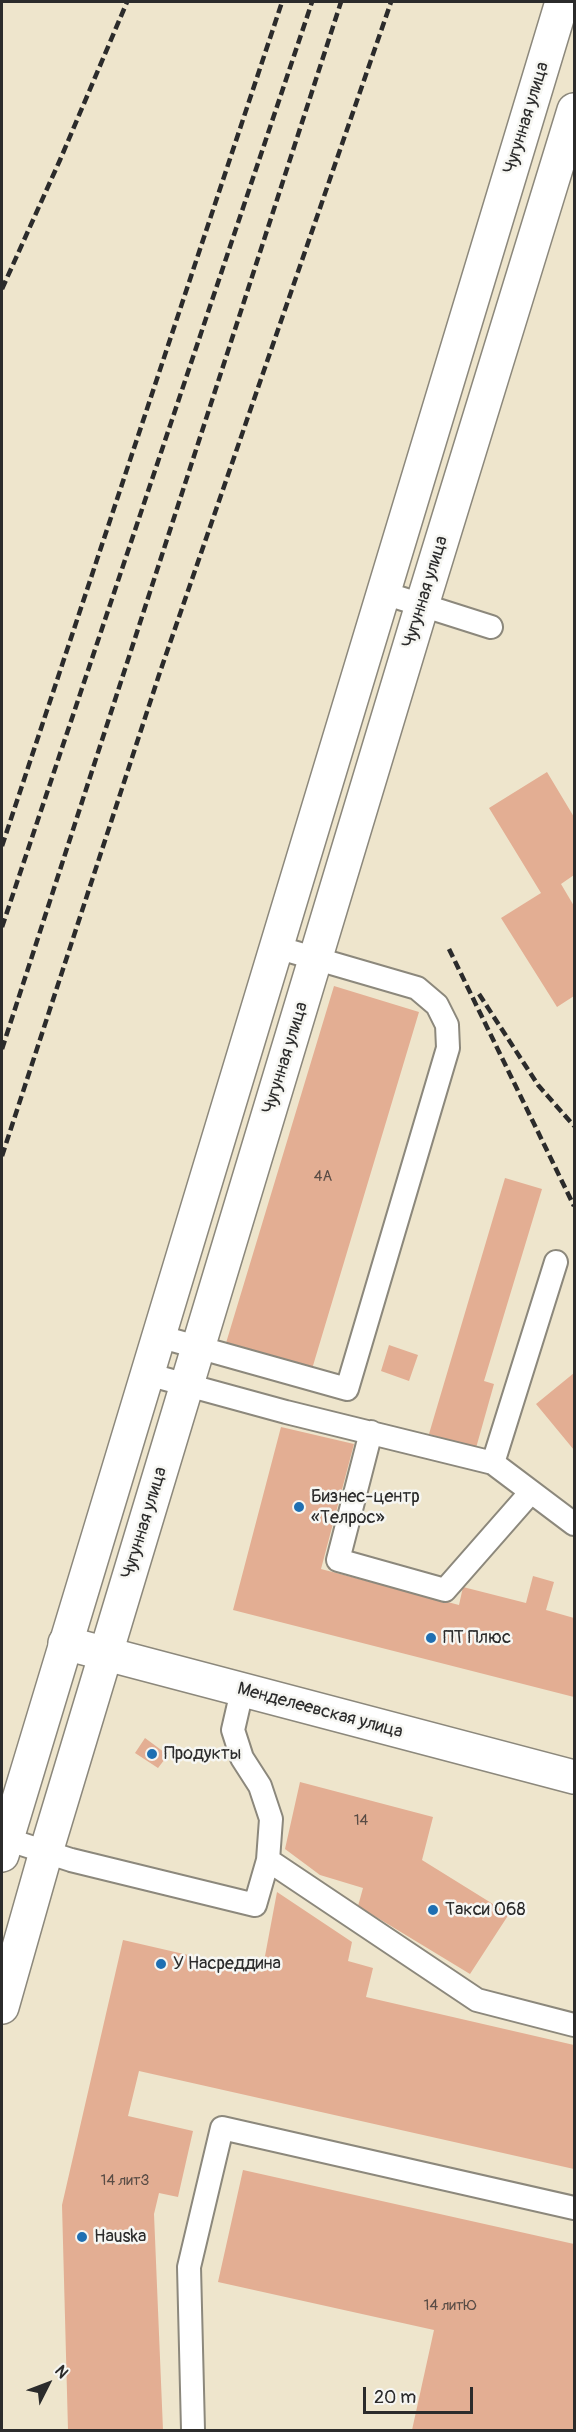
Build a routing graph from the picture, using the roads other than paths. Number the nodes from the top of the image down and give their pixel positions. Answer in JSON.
{"nodes":[{"id":1,"x":562,"y":2,"type":"edge"},
{"id":2,"x":574,"y":110,"type":"edge"},
{"id":3,"x":384,"y":593,"type":"junction"},
{"id":4,"x":422,"y":605,"type":"junction"},
{"id":5,"x":490,"y":627,"type":"dead end"},
{"id":6,"x":276,"y":947,"type":"junction"},
{"id":7,"x":316,"y":959,"type":"junction"},
{"id":8,"x":556,"y":1263,"type":"dead end"},
{"id":9,"x":158,"y":1336,"type":"junction"},
{"id":10,"x":198,"y":1348,"type":"junction"},
{"id":11,"x":147,"y":1374,"type":"junction"},
{"id":12,"x":187,"y":1385,"type":"junction"},
{"id":13,"x":370,"y":1432,"type":"junction"},
{"id":14,"x":493,"y":1463,"type":"junction"},
{"id":15,"x":531,"y":1492,"type":"junction"},
{"id":16,"x":574,"y":1524,"type":"edge"},
{"id":17,"x":65,"y":1643,"type":"junction"},
{"id":18,"x":106,"y":1654,"type":"junction"},
{"id":19,"x":242,"y":1691,"type":"junction"},
{"id":20,"x":574,"y":1777,"type":"edge"},
{"id":21,"x":4,"y":1847,"type":"edge"},
{"id":22,"x":46,"y":1852,"type":"junction"},
{"id":23,"x":268,"y":1860,"type":"junction"},
{"id":24,"x":2,"y":2007,"type":"edge"},
{"id":25,"x":574,"y":2025,"type":"edge"},
{"id":26,"x":574,"y":2208,"type":"edge"},
{"id":27,"x":193,"y":2430,"type":"edge"}],
"edges":[{"from":1,"to":3,"type":"street","name":"Чугунная улица"},
{"from":2,"to":4,"type":"street","name":"Чугунная улица"},
{"from":3,"to":4,"type":"lane"},
{"from":3,"to":6,"type":"street","name":"Чугунная улица"},
{"from":4,"to":5,"type":"lane"},
{"from":4,"to":7,"type":"street","name":"Чугунная улица"},
{"from":6,"to":7,"type":"lane"},
{"from":6,"to":9,"type":"street","name":"Чугунная улица"},
{"from":7,"to":10,"type":"street","name":"Чугунная улица"},
{"from":7,"to":10,"type":"lane"},
{"from":8,"to":14,"type":"lane"},
{"from":9,"to":10,"type":"lane"},
{"from":9,"to":11,"type":"street","name":"Чугунная улица"},
{"from":10,"to":12,"type":"street","name":"Чугунная улица"},
{"from":11,"to":12,"type":"lane"},
{"from":11,"to":17,"type":"street","name":"Чугунная улица"},
{"from":12,"to":13,"type":"lane"},
{"from":12,"to":18,"type":"street","name":"Чугунная улица"},
{"from":13,"to":14,"type":"lane"},
{"from":13,"to":15,"type":"lane"},
{"from":14,"to":15,"type":"lane"},
{"from":15,"to":16,"type":"lane"},
{"from":17,"to":18,"type":"street","name":"Менделеевская улица"},
{"from":17,"to":21,"type":"street","name":"Чугунная улица"},
{"from":18,"to":19,"type":"street","name":"Менделеевская улица"},
{"from":18,"to":22,"type":"street","name":"Чугунная улица"},
{"from":19,"to":20,"type":"street","name":"Менделеевская улица"},
{"from":19,"to":23,"type":"lane"},
{"from":21,"to":22,"type":"lane"},
{"from":22,"to":23,"type":"lane"},
{"from":22,"to":24,"type":"street","name":"Чугунная улица"},
{"from":23,"to":25,"type":"lane"},
{"from":26,"to":27,"type":"lane"}]}
